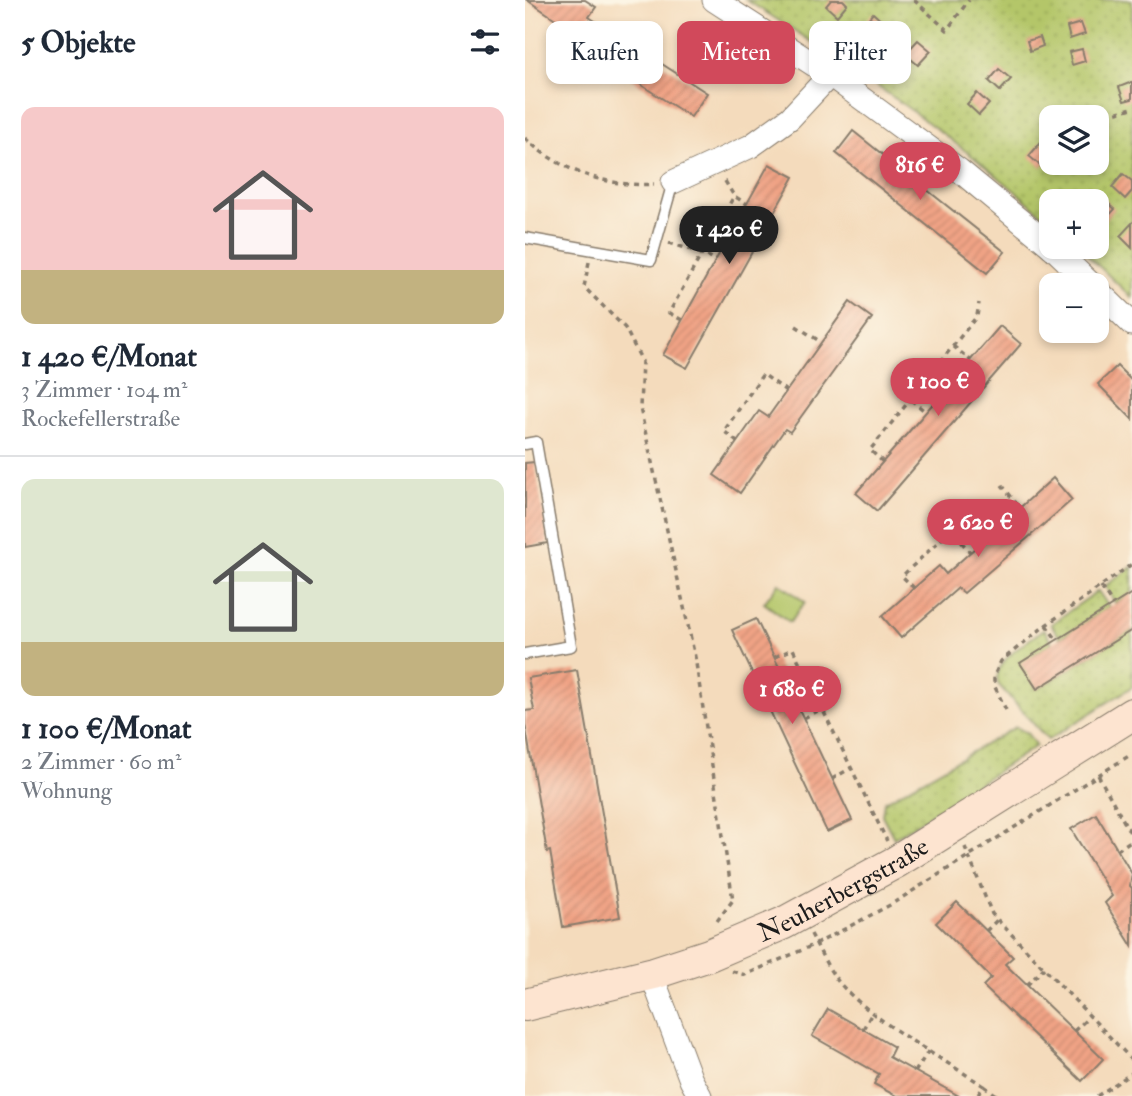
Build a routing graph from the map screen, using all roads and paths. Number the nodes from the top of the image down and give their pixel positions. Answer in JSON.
{"nodes":[{"id":1,"x":714,"y":0,"type":"edge"},
{"id":2,"x":914,"y":0,"type":"edge"},
{"id":3,"x":969,"y":0,"type":"edge"},
{"id":4,"x":809,"y":61,"type":"edge"},
{"id":5,"x":822,"y":84,"type":"edge"},
{"id":6,"x":842,"y":84,"type":"edge"},
{"id":7,"x":1132,"y":108,"type":"edge"},
{"id":8,"x":1109,"y":115,"type":"edge"},
{"id":9,"x":525,"y":138,"type":"edge"},
{"id":10,"x":715,"y":164,"type":"junction"},
{"id":11,"x":673,"y":182,"type":"junction"},
{"id":12,"x":734,"y":196,"type":"junction"},
{"id":13,"x":747,"y":204,"type":"dead end"},
{"id":14,"x":1039,"y":236,"type":"edge"},
{"id":15,"x":525,"y":238,"type":"edge"},
{"id":16,"x":657,"y":239,"type":"junction"},
{"id":17,"x":592,"y":250,"type":"junction"},
{"id":18,"x":702,"y":253,"type":"junction"},
{"id":19,"x":1065,"y":259,"type":"edge"},
{"id":20,"x":716,"y":260,"type":"dead end"},
{"id":21,"x":1079,"y":273,"type":"edge"},
{"id":22,"x":1109,"y":302,"type":"edge"},
{"id":23,"x":979,"y":303,"type":"dead end"},
{"id":24,"x":682,"y":320,"type":"dead end"},
{"id":25,"x":1132,"y":324,"type":"edge"},
{"id":26,"x":796,"y":326,"type":"dead end"},
{"id":27,"x":821,"y":342,"type":"dead end"},
{"id":28,"x":953,"y":346,"type":"junction"},
{"id":29,"x":970,"y":360,"type":"dead end"},
{"id":30,"x":786,"y":391,"type":"dead end"},
{"id":31,"x":911,"y":400,"type":"junction"},
{"id":32,"x":926,"y":412,"type":"dead end"},
{"id":33,"x":737,"y":442,"type":"dead end"},
{"id":34,"x":525,"y":444,"type":"edge"},
{"id":35,"x":883,"y":461,"type":"dead end"},
{"id":36,"x":1002,"y":485,"type":"dead end"},
{"id":37,"x":1020,"y":508,"type":"dead end"},
{"id":38,"x":970,"y":552,"type":"dead end"},
{"id":39,"x":1132,"y":565,"type":"edge"},
{"id":40,"x":1101,"y":587,"type":"junction"},
{"id":41,"x":914,"y":588,"type":"dead end"},
{"id":42,"x":1113,"y":605,"type":"dead end"},
{"id":43,"x":1046,"y":625,"type":"junction"},
{"id":44,"x":1057,"y":640,"type":"dead end"},
{"id":45,"x":525,"y":654,"type":"edge"},
{"id":46,"x":775,"y":657,"type":"dead end"},
{"id":47,"x":822,"y":709,"type":"junction"},
{"id":48,"x":1006,"y":710,"type":"dead end"},
{"id":49,"x":1132,"y":715,"type":"edge"},
{"id":50,"x":804,"y":718,"type":"dead end"},
{"id":51,"x":851,"y":768,"type":"junction"},
{"id":52,"x":1097,"y":775,"type":"dead end"},
{"id":53,"x":832,"y":779,"type":"dead end"},
{"id":54,"x":1132,"y":838,"type":"edge"},
{"id":55,"x":891,"y":849,"type":"dead end"},
{"id":56,"x":1117,"y":850,"type":"dead end"},
{"id":57,"x":969,"y":854,"type":"dead end"},
{"id":58,"x":998,"y":919,"type":"junction"},
{"id":59,"x":986,"y":930,"type":"dead end"},
{"id":60,"x":708,"y":932,"type":"dead end"},
{"id":61,"x":816,"y":944,"type":"dead end"},
{"id":62,"x":1044,"y":968,"type":"junction"},
{"id":63,"x":654,"y":973,"type":"junction"},
{"id":64,"x":1027,"y":985,"type":"dead end"},
{"id":65,"x":525,"y":1005,"type":"edge"},
{"id":66,"x":872,"y":1013,"type":"junction"},
{"id":67,"x":1090,"y":1016,"type":"junction"},
{"id":68,"x":863,"y":1029,"type":"dead end"},
{"id":69,"x":1074,"y":1031,"type":"dead end"},
{"id":70,"x":929,"y":1050,"type":"junction"},
{"id":71,"x":1132,"y":1060,"type":"edge"},
{"id":72,"x":915,"y":1072,"type":"dead end"},
{"id":73,"x":1132,"y":1073,"type":"edge"},
{"id":74,"x":984,"y":1086,"type":"junction"},
{"id":75,"x":699,"y":1096,"type":"edge"},
{"id":76,"x":977,"y":1096,"type":"edge"},
{"id":77,"x":998,"y":1096,"type":"edge"},
{"id":78,"x":1097,"y":1096,"type":"edge"}],
"edges":[{"from":1,"to":4,"type":"street"},
{"from":2,"to":3,"type":"path"},
{"from":5,"to":10,"type":"street"},
{"from":6,"to":14,"type":"street"},
{"from":7,"to":8,"type":"path"},
{"from":9,"to":11,"type":"path"},
{"from":10,"to":11,"type":"street"},
{"from":10,"to":12,"type":"path"},
{"from":11,"to":16,"type":"lane"},
{"from":12,"to":13,"type":"path"},
{"from":12,"to":18,"type":"path"},
{"from":15,"to":17,"type":"lane"},
{"from":16,"to":17,"type":"lane"},
{"from":16,"to":18,"type":"path"},
{"from":17,"to":60,"type":"path"},
{"from":18,"to":20,"type":"path"},
{"from":18,"to":24,"type":"path"},
{"from":19,"to":21,"type":"street"},
{"from":22,"to":25,"type":"street"},
{"from":23,"to":28,"type":"path"},
{"from":26,"to":27,"type":"path"},
{"from":28,"to":29,"type":"path"},
{"from":28,"to":31,"type":"path"},
{"from":30,"to":33,"type":"path"},
{"from":31,"to":32,"type":"path"},
{"from":31,"to":35,"type":"path"},
{"from":34,"to":45,"type":"lane"},
{"from":36,"to":37,"type":"path"},
{"from":38,"to":41,"type":"path"},
{"from":39,"to":40,"type":"path"},
{"from":40,"to":42,"type":"path"},
{"from":40,"to":43,"type":"path"},
{"from":43,"to":44,"type":"path"},
{"from":43,"to":48,"type":"path"},
{"from":46,"to":47,"type":"path"},
{"from":47,"to":50,"type":"path"},
{"from":47,"to":51,"type":"path"},
{"from":49,"to":63,"type":"main road","name":"Neuherbergstraße"},
{"from":51,"to":53,"type":"path"},
{"from":51,"to":55,"type":"path"},
{"from":52,"to":54,"type":"path"},
{"from":54,"to":56,"type":"path"},
{"from":57,"to":58,"type":"path"},
{"from":58,"to":59,"type":"path"},
{"from":58,"to":62,"type":"path"},
{"from":61,"to":66,"type":"path"},
{"from":62,"to":64,"type":"path"},
{"from":62,"to":67,"type":"path"},
{"from":63,"to":65,"type":"main road","name":"Neuherbergstraße"},
{"from":63,"to":75,"type":"street"},
{"from":66,"to":68,"type":"path"},
{"from":66,"to":70,"type":"path"},
{"from":67,"to":69,"type":"path"},
{"from":67,"to":71,"type":"path"},
{"from":70,"to":72,"type":"path"},
{"from":70,"to":74,"type":"path"},
{"from":73,"to":78,"type":"path"},
{"from":74,"to":76,"type":"path"},
{"from":74,"to":77,"type":"path"}]}
